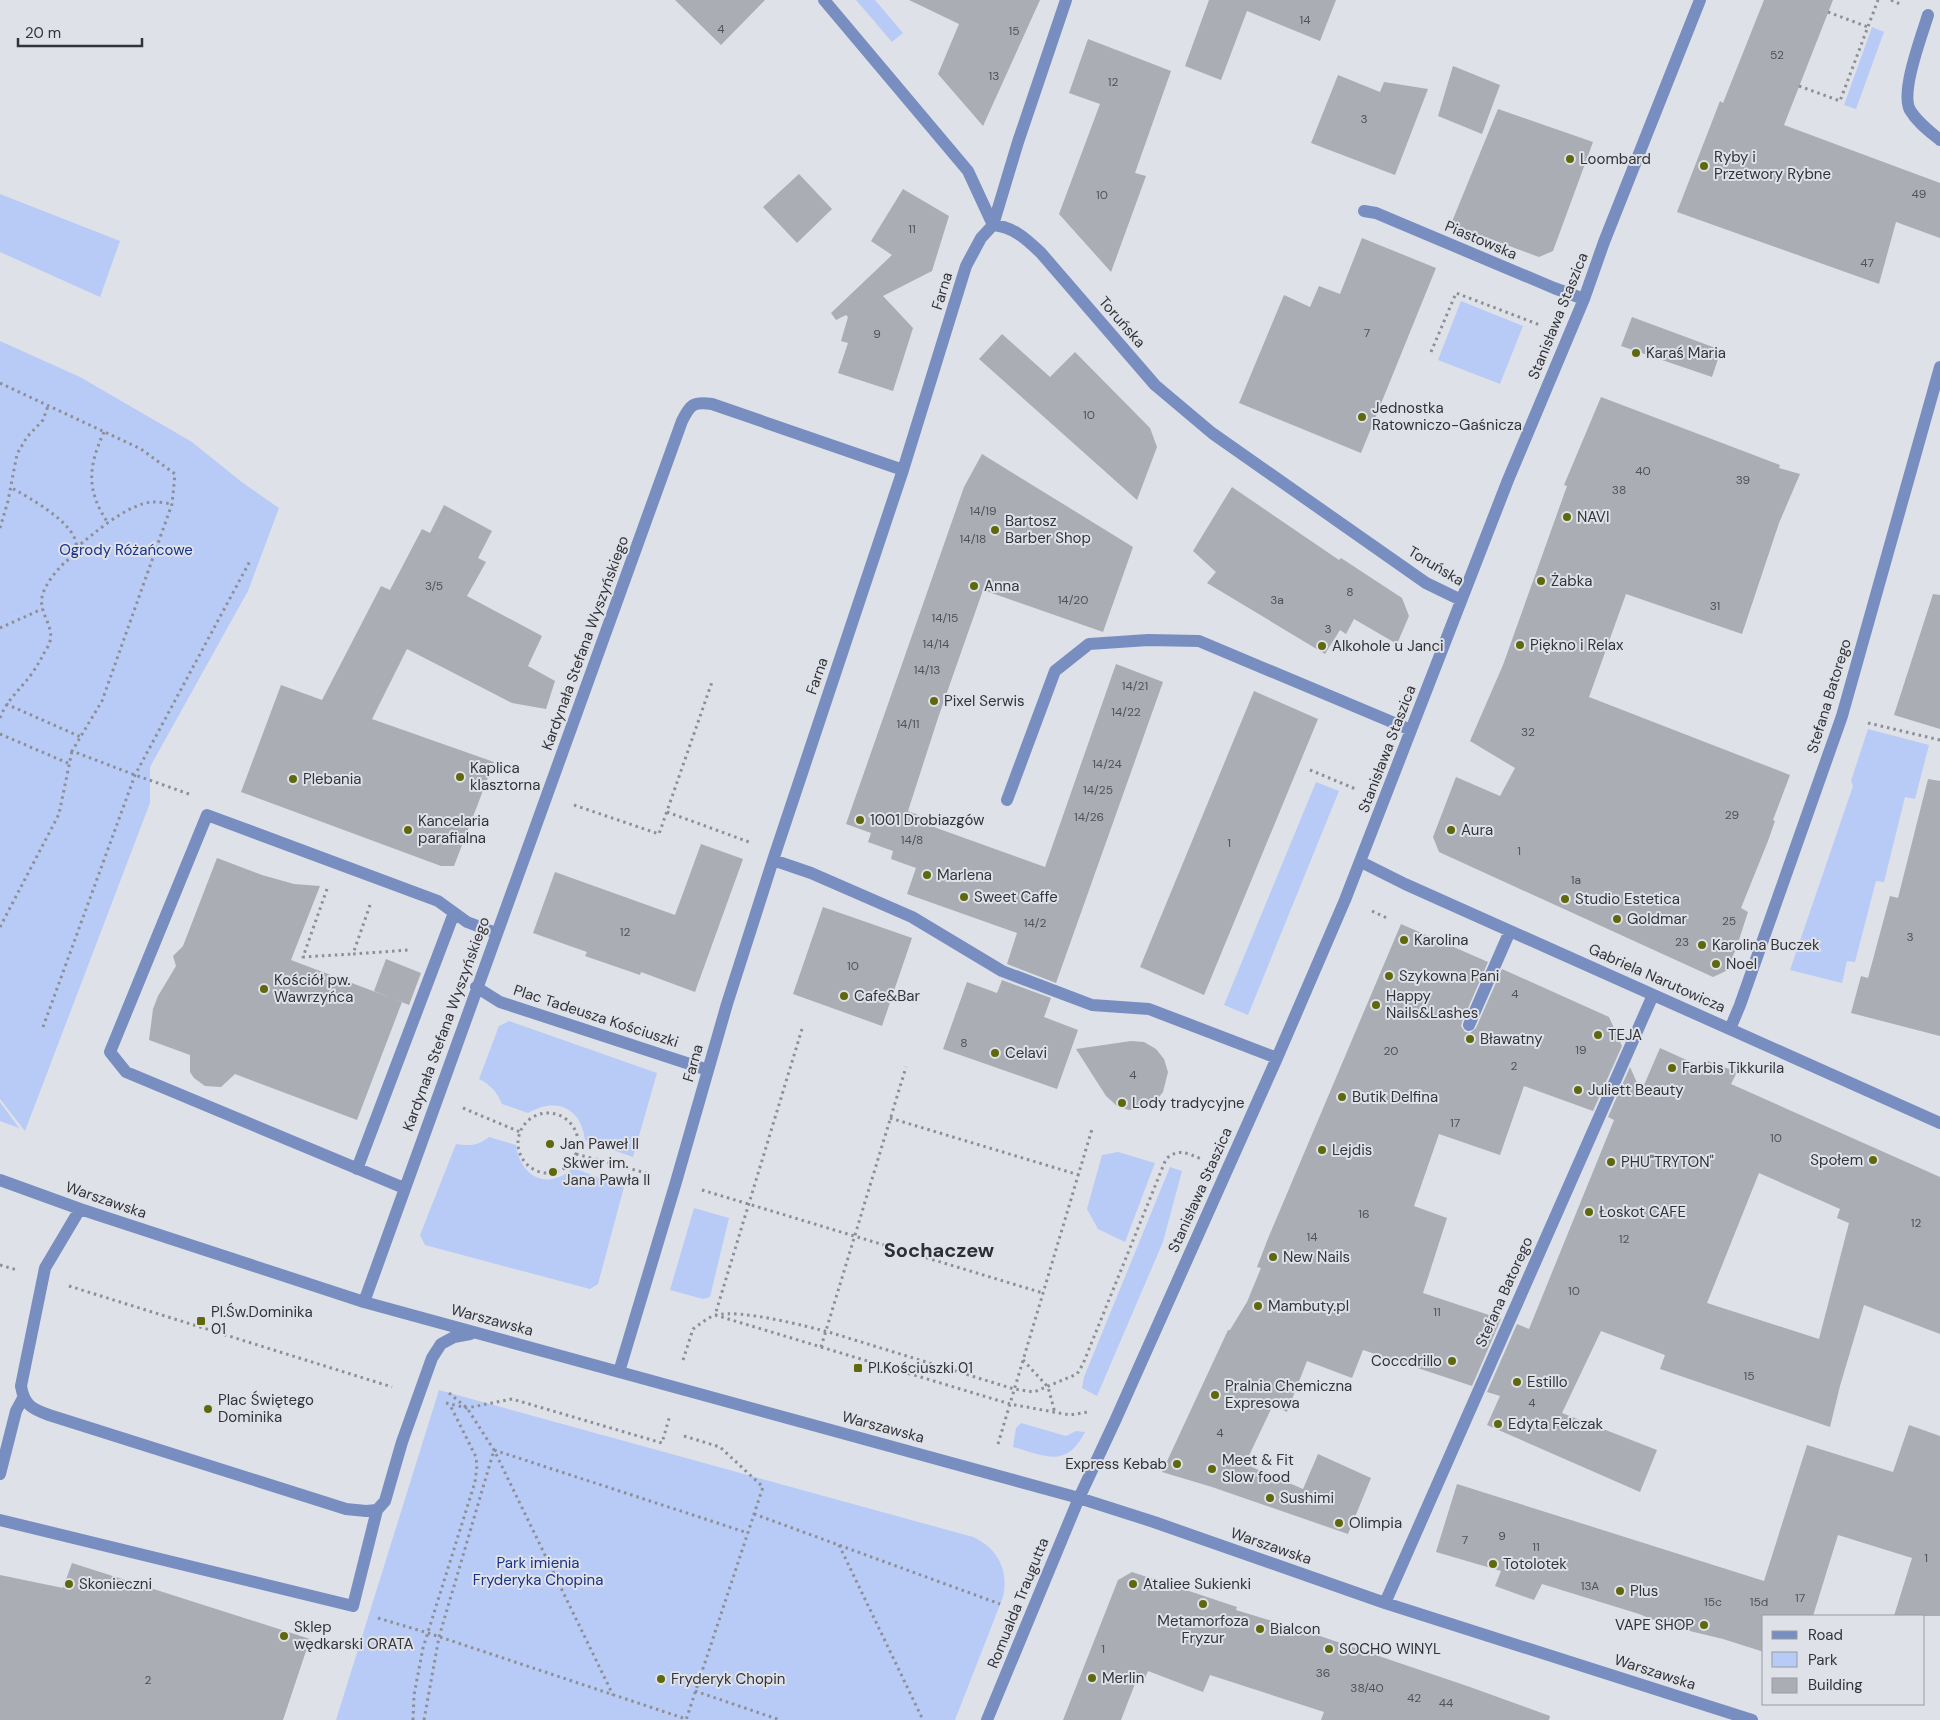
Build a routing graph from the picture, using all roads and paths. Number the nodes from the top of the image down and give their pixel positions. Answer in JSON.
{"nodes":[{"id":1,"x":824,"y":0,"type":"edge"},
{"id":2,"x":1066,"y":0,"type":"edge"},
{"id":3,"x":1700,"y":0,"type":"edge"},
{"id":4,"x":1878,"y":0,"type":"edge"},
{"id":5,"x":1828,"y":12,"type":"dead end"},
{"id":6,"x":1928,"y":15,"type":"dead end"},
{"id":7,"x":1868,"y":27,"type":"junction"},
{"id":8,"x":1799,"y":86,"type":"dead end"},
{"id":9,"x":1940,"y":140,"type":"edge"},
{"id":10,"x":1364,"y":211,"type":"dead end"},
{"id":11,"x":993,"y":225,"type":"junction"},
{"id":12,"x":1584,"y":299,"type":"junction"},
{"id":13,"x":1540,"y":325,"type":"dead end"},
{"id":14,"x":1431,"y":352,"type":"dead end"},
{"id":15,"x":1940,"y":366,"type":"edge"},
{"id":16,"x":0,"y":383,"type":"edge"},
{"id":17,"x":48,"y":406,"type":"junction"},
{"id":18,"x":104,"y":432,"type":"junction"},
{"id":19,"x":903,"y":470,"type":"junction"},
{"id":20,"x":10,"y":487,"type":"junction"},
{"id":21,"x":172,"y":504,"type":"junction"},
{"id":22,"x":108,"y":523,"type":"junction"},
{"id":23,"x":0,"y":528,"type":"edge"},
{"id":24,"x":76,"y":548,"type":"junction"},
{"id":25,"x":250,"y":561,"type":"dead end"},
{"id":26,"x":1461,"y":600,"type":"junction"},
{"id":27,"x":42,"y":610,"type":"junction"},
{"id":28,"x":0,"y":628,"type":"edge"},
{"id":29,"x":712,"y":682,"type":"dead end"},
{"id":30,"x":6,"y":704,"type":"junction"},
{"id":31,"x":1842,"y":716,"type":"junction"},
{"id":32,"x":0,"y":718,"type":"edge"},
{"id":33,"x":1411,"y":730,"type":"junction"},
{"id":34,"x":0,"y":734,"type":"edge"},
{"id":35,"x":80,"y":737,"type":"junction"},
{"id":36,"x":1940,"y":740,"type":"edge"},
{"id":37,"x":72,"y":751,"type":"junction"},
{"id":38,"x":70,"y":764,"type":"junction"},
{"id":39,"x":1310,"y":770,"type":"dead end"},
{"id":40,"x":135,"y":775,"type":"junction"},
{"id":41,"x":1359,"y":790,"type":"dead end"},
{"id":42,"x":548,"y":794,"type":"junction"},
{"id":43,"x":1007,"y":800,"type":"dead end"},
{"id":44,"x":667,"y":812,"type":"junction"},
{"id":45,"x":207,"y":815,"type":"junction"},
{"id":46,"x":750,"y":842,"type":"dead end"},
{"id":47,"x":773,"y":860,"type":"junction"},
{"id":48,"x":1361,"y":862,"type":"junction"},
{"id":49,"x":336,"y":863,"type":"junction"},
{"id":50,"x":380,"y":879,"type":"junction"},
{"id":51,"x":454,"y":913,"type":"junction"},
{"id":52,"x":0,"y":927,"type":"edge"},
{"id":53,"x":1510,"y":931,"type":"junction"},
{"id":54,"x":496,"y":933,"type":"junction"},
{"id":55,"x":441,"y":948,"type":"junction"},
{"id":56,"x":353,"y":954,"type":"junction"},
{"id":57,"x":476,"y":987,"type":"junction"},
{"id":58,"x":1654,"y":995,"type":"junction"},
{"id":59,"x":1469,"y":1025,"type":"dead end"},
{"id":60,"x":43,"y":1026,"type":"dead end"},
{"id":61,"x":1730,"y":1029,"type":"junction"},
{"id":62,"x":802,"y":1030,"type":"dead end"},
{"id":63,"x":1277,"y":1058,"type":"junction"},
{"id":64,"x":906,"y":1067,"type":"dead end"},
{"id":65,"x":708,"y":1070,"type":"junction"},
{"id":66,"x":456,"y":1104,"type":"dead end"},
{"id":67,"x":890,"y":1118,"type":"junction"},
{"id":68,"x":1940,"y":1123,"type":"edge"},
{"id":69,"x":1092,"y":1129,"type":"dead end"},
{"id":70,"x":520,"y":1132,"type":"junction"},
{"id":71,"x":576,"y":1154,"type":"junction"},
{"id":72,"x":1203,"y":1160,"type":"dead end"},
{"id":73,"x":357,"y":1169,"type":"junction"},
{"id":74,"x":646,"y":1173,"type":"dead end"},
{"id":75,"x":1079,"y":1175,"type":"junction"},
{"id":76,"x":0,"y":1180,"type":"edge"},
{"id":77,"x":404,"y":1188,"type":"junction"},
{"id":78,"x":700,"y":1190,"type":"dead end"},
{"id":79,"x":749,"y":1204,"type":"junction"},
{"id":80,"x":80,"y":1209,"type":"junction"},
{"id":81,"x":854,"y":1236,"type":"junction"},
{"id":82,"x":0,"y":1265,"type":"edge"},
{"id":83,"x":22,"y":1272,"type":"dead end"},
{"id":84,"x":67,"y":1285,"type":"dead end"},
{"id":85,"x":1043,"y":1292,"type":"junction"},
{"id":86,"x":364,"y":1302,"type":"junction"},
{"id":87,"x":715,"y":1315,"type":"junction"},
{"id":88,"x":826,"y":1331,"type":"junction"},
{"id":89,"x":475,"y":1333,"type":"junction"},
{"id":90,"x":686,"y":1346,"type":"dead end"},
{"id":91,"x":821,"y":1347,"type":"junction"},
{"id":92,"x":1023,"y":1360,"type":"junction"},
{"id":93,"x":619,"y":1372,"type":"junction"},
{"id":94,"x":1048,"y":1387,"type":"junction"},
{"id":95,"x":396,"y":1388,"type":"dead end"},
{"id":96,"x":443,"y":1388,"type":"dead end"},
{"id":97,"x":1014,"y":1389,"type":"junction"},
{"id":98,"x":23,"y":1398,"type":"junction"},
{"id":99,"x":440,"y":1402,"type":"dead end"},
{"id":100,"x":450,"y":1404,"type":"junction"},
{"id":101,"x":1010,"y":1404,"type":"junction"},
{"id":102,"x":467,"y":1408,"type":"junction"},
{"id":103,"x":1092,"y":1411,"type":"dead end"},
{"id":104,"x":1055,"y":1413,"type":"junction"},
{"id":105,"x":669,"y":1420,"type":"dead end"},
{"id":106,"x":684,"y":1436,"type":"dead end"},
{"id":107,"x":998,"y":1444,"type":"dead end"},
{"id":108,"x":494,"y":1450,"type":"junction"},
{"id":109,"x":0,"y":1474,"type":"edge"},
{"id":110,"x":1079,"y":1498,"type":"junction"},
{"id":111,"x":377,"y":1510,"type":"junction"},
{"id":112,"x":754,"y":1514,"type":"junction"},
{"id":113,"x":0,"y":1520,"type":"edge"},
{"id":114,"x":748,"y":1533,"type":"junction"},
{"id":115,"x":838,"y":1545,"type":"junction"},
{"id":116,"x":1385,"y":1603,"type":"junction"},
{"id":117,"x":1000,"y":1604,"type":"dead end"},
{"id":118,"x":379,"y":1608,"type":"dead end"},
{"id":119,"x":428,"y":1633,"type":"junction"},
{"id":120,"x":439,"y":1637,"type":"junction"},
{"id":121,"x":695,"y":1691,"type":"junction"},
{"id":122,"x":613,"y":1695,"type":"junction"},
{"id":123,"x":686,"y":1719,"type":"edge"},
{"id":124,"x":413,"y":1720,"type":"edge"},
{"id":125,"x":424,"y":1720,"type":"edge"},
{"id":126,"x":780,"y":1720,"type":"edge"},
{"id":127,"x":923,"y":1720,"type":"edge"},
{"id":128,"x":987,"y":1720,"type":"edge"},
{"id":129,"x":1752,"y":1720,"type":"edge"}],
"edges":[{"from":1,"to":11,"type":"street"},
{"from":2,"to":11,"type":"street","name":"Farna"},
{"from":3,"to":12,"type":"street","name":"Stanisława Staszica"},
{"from":4,"to":7,"type":"path"},
{"from":5,"to":7,"type":"path"},
{"from":6,"to":9,"type":"street"},
{"from":7,"to":8,"type":"path"},
{"from":10,"to":12,"type":"street","name":"Piastowska"},
{"from":11,"to":19,"type":"street","name":"Farna"},
{"from":11,"to":26,"type":"street","name":"Toruńska"},
{"from":12,"to":26,"type":"street","name":"Stanisława Staszica"},
{"from":13,"to":14,"type":"path"},
{"from":15,"to":31,"type":"street","name":"Stefana Batorego"},
{"from":16,"to":17,"type":"path"},
{"from":17,"to":18,"type":"path"},
{"from":17,"to":20,"type":"path"},
{"from":18,"to":21,"type":"path"},
{"from":18,"to":22,"type":"path"},
{"from":19,"to":42,"type":"street","name":"Kardynała Stefana Wyszyńskiego"},
{"from":19,"to":47,"type":"street","name":"Farna"},
{"from":20,"to":23,"type":"path"},
{"from":20,"to":24,"type":"path"},
{"from":21,"to":22,"type":"path"},
{"from":21,"to":35,"type":"path"},
{"from":22,"to":24,"type":"path"},
{"from":24,"to":27,"type":"path"},
{"from":25,"to":40,"type":"path"},
{"from":26,"to":33,"type":"street","name":"Stanisława Staszica"},
{"from":27,"to":28,"type":"path"},
{"from":27,"to":30,"type":"path"},
{"from":29,"to":44,"type":"path"},
{"from":30,"to":32,"type":"path"},
{"from":30,"to":35,"type":"path"},
{"from":31,"to":36,"type":"path"},
{"from":31,"to":61,"type":"street","name":"Stefana Batorego"},
{"from":33,"to":43,"type":"street"},
{"from":33,"to":48,"type":"street","name":"Stanisława Staszica"},
{"from":34,"to":38,"type":"path"},
{"from":35,"to":37,"type":"path"},
{"from":37,"to":38,"type":"path"},
{"from":37,"to":40,"type":"path"},
{"from":38,"to":52,"type":"path"},
{"from":39,"to":41,"type":"path"},
{"from":40,"to":45,"type":"path"},
{"from":40,"to":60,"type":"path"},
{"from":42,"to":44,"type":"path"},
{"from":42,"to":54,"type":"street","name":"Kardynała Stefana Wyszyńskiego"},
{"from":44,"to":46,"type":"path"},
{"from":45,"to":49,"type":"street"},
{"from":45,"to":73,"type":"street"},
{"from":47,"to":63,"type":"street"},
{"from":47,"to":65,"type":"street","name":"Farna"},
{"from":48,"to":53,"type":"street","name":"Gabriela Narutowicza"},
{"from":48,"to":63,"type":"street","name":"Stanisława Staszica"},
{"from":49,"to":50,"type":"street"},
{"from":49,"to":56,"type":"path"},
{"from":50,"to":51,"type":"street"},
{"from":50,"to":56,"type":"path"},
{"from":51,"to":54,"type":"street"},
{"from":51,"to":55,"type":"street"},
{"from":53,"to":58,"type":"street","name":"Gabriela Narutowicza"},
{"from":53,"to":59,"type":"street"},
{"from":54,"to":57,"type":"street","name":"Kardynała Stefana Wyszyńskiego"},
{"from":55,"to":56,"type":"path"},
{"from":55,"to":73,"type":"street"},
{"from":57,"to":65,"type":"street","name":"Plac Tadeusza Kościuszki"},
{"from":57,"to":77,"type":"street","name":"Kardynała Stefana Wyszyńskiego"},
{"from":58,"to":61,"type":"street","name":"Gabriela Narutowicza"},
{"from":58,"to":116,"type":"street","name":"Stefana Batorego"},
{"from":61,"to":68,"type":"street","name":"Gabriela Narutowicza"},
{"from":62,"to":79,"type":"path"},
{"from":63,"to":110,"type":"street","name":"Stanisława Staszica"},
{"from":64,"to":67,"type":"path"},
{"from":65,"to":93,"type":"street","name":"Farna"},
{"from":66,"to":70,"type":"path"},
{"from":67,"to":75,"type":"path"},
{"from":67,"to":81,"type":"path"},
{"from":69,"to":75,"type":"path"},
{"from":70,"to":71,"type":"path"},
{"from":70,"to":71,"type":"path"},
{"from":71,"to":74,"type":"path"},
{"from":72,"to":94,"type":"path"},
{"from":73,"to":77,"type":"street"},
{"from":75,"to":85,"type":"path"},
{"from":76,"to":80,"type":"street","name":"Warszawska"},
{"from":77,"to":86,"type":"street","name":"Kardynała Stefana Wyszyńskiego"},
{"from":78,"to":79,"type":"path"},
{"from":79,"to":81,"type":"path"},
{"from":79,"to":87,"type":"path"},
{"from":80,"to":86,"type":"street","name":"Warszawska"},
{"from":80,"to":98,"type":"street"},
{"from":81,"to":85,"type":"path"},
{"from":81,"to":88,"type":"path"},
{"from":82,"to":83,"type":"path"},
{"from":84,"to":95,"type":"path"},
{"from":85,"to":92,"type":"path"},
{"from":86,"to":89,"type":"street","name":"Warszawska"},
{"from":87,"to":88,"type":"path"},
{"from":87,"to":90,"type":"path"},
{"from":87,"to":91,"type":"path"},
{"from":88,"to":91,"type":"path"},
{"from":88,"to":97,"type":"path"},
{"from":89,"to":93,"type":"street","name":"Warszawska"},
{"from":89,"to":111,"type":"street"},
{"from":91,"to":101,"type":"path"},
{"from":92,"to":94,"type":"path"},
{"from":92,"to":97,"type":"path"},
{"from":93,"to":110,"type":"street","name":"Warszawska"},
{"from":94,"to":97,"type":"path"},
{"from":94,"to":104,"type":"path"},
{"from":96,"to":102,"type":"path"},
{"from":97,"to":101,"type":"path"},
{"from":98,"to":109,"type":"street"},
{"from":98,"to":111,"type":"street"},
{"from":99,"to":100,"type":"path"},
{"from":100,"to":102,"type":"path"},
{"from":100,"to":119,"type":"path"},
{"from":101,"to":104,"type":"path"},
{"from":101,"to":107,"type":"path"},
{"from":102,"to":105,"type":"path"},
{"from":102,"to":108,"type":"path"},
{"from":103,"to":104,"type":"path"},
{"from":106,"to":112,"type":"path"},
{"from":108,"to":114,"type":"path"},
{"from":108,"to":120,"type":"path"},
{"from":108,"to":122,"type":"path"},
{"from":110,"to":116,"type":"street","name":"Warszawska"},
{"from":110,"to":128,"type":"street","name":"Romualda Traugutta"},
{"from":111,"to":113,"type":"street"},
{"from":112,"to":114,"type":"path"},
{"from":112,"to":115,"type":"path"},
{"from":114,"to":121,"type":"path"},
{"from":115,"to":117,"type":"path"},
{"from":115,"to":127,"type":"path"},
{"from":116,"to":129,"type":"street","name":"Warszawska"},
{"from":118,"to":119,"type":"path"},
{"from":119,"to":120,"type":"path"},
{"from":119,"to":124,"type":"path"},
{"from":120,"to":122,"type":"path"},
{"from":120,"to":125,"type":"path"},
{"from":121,"to":123,"type":"path"},
{"from":121,"to":126,"type":"path"},
{"from":122,"to":123,"type":"path"}]}
